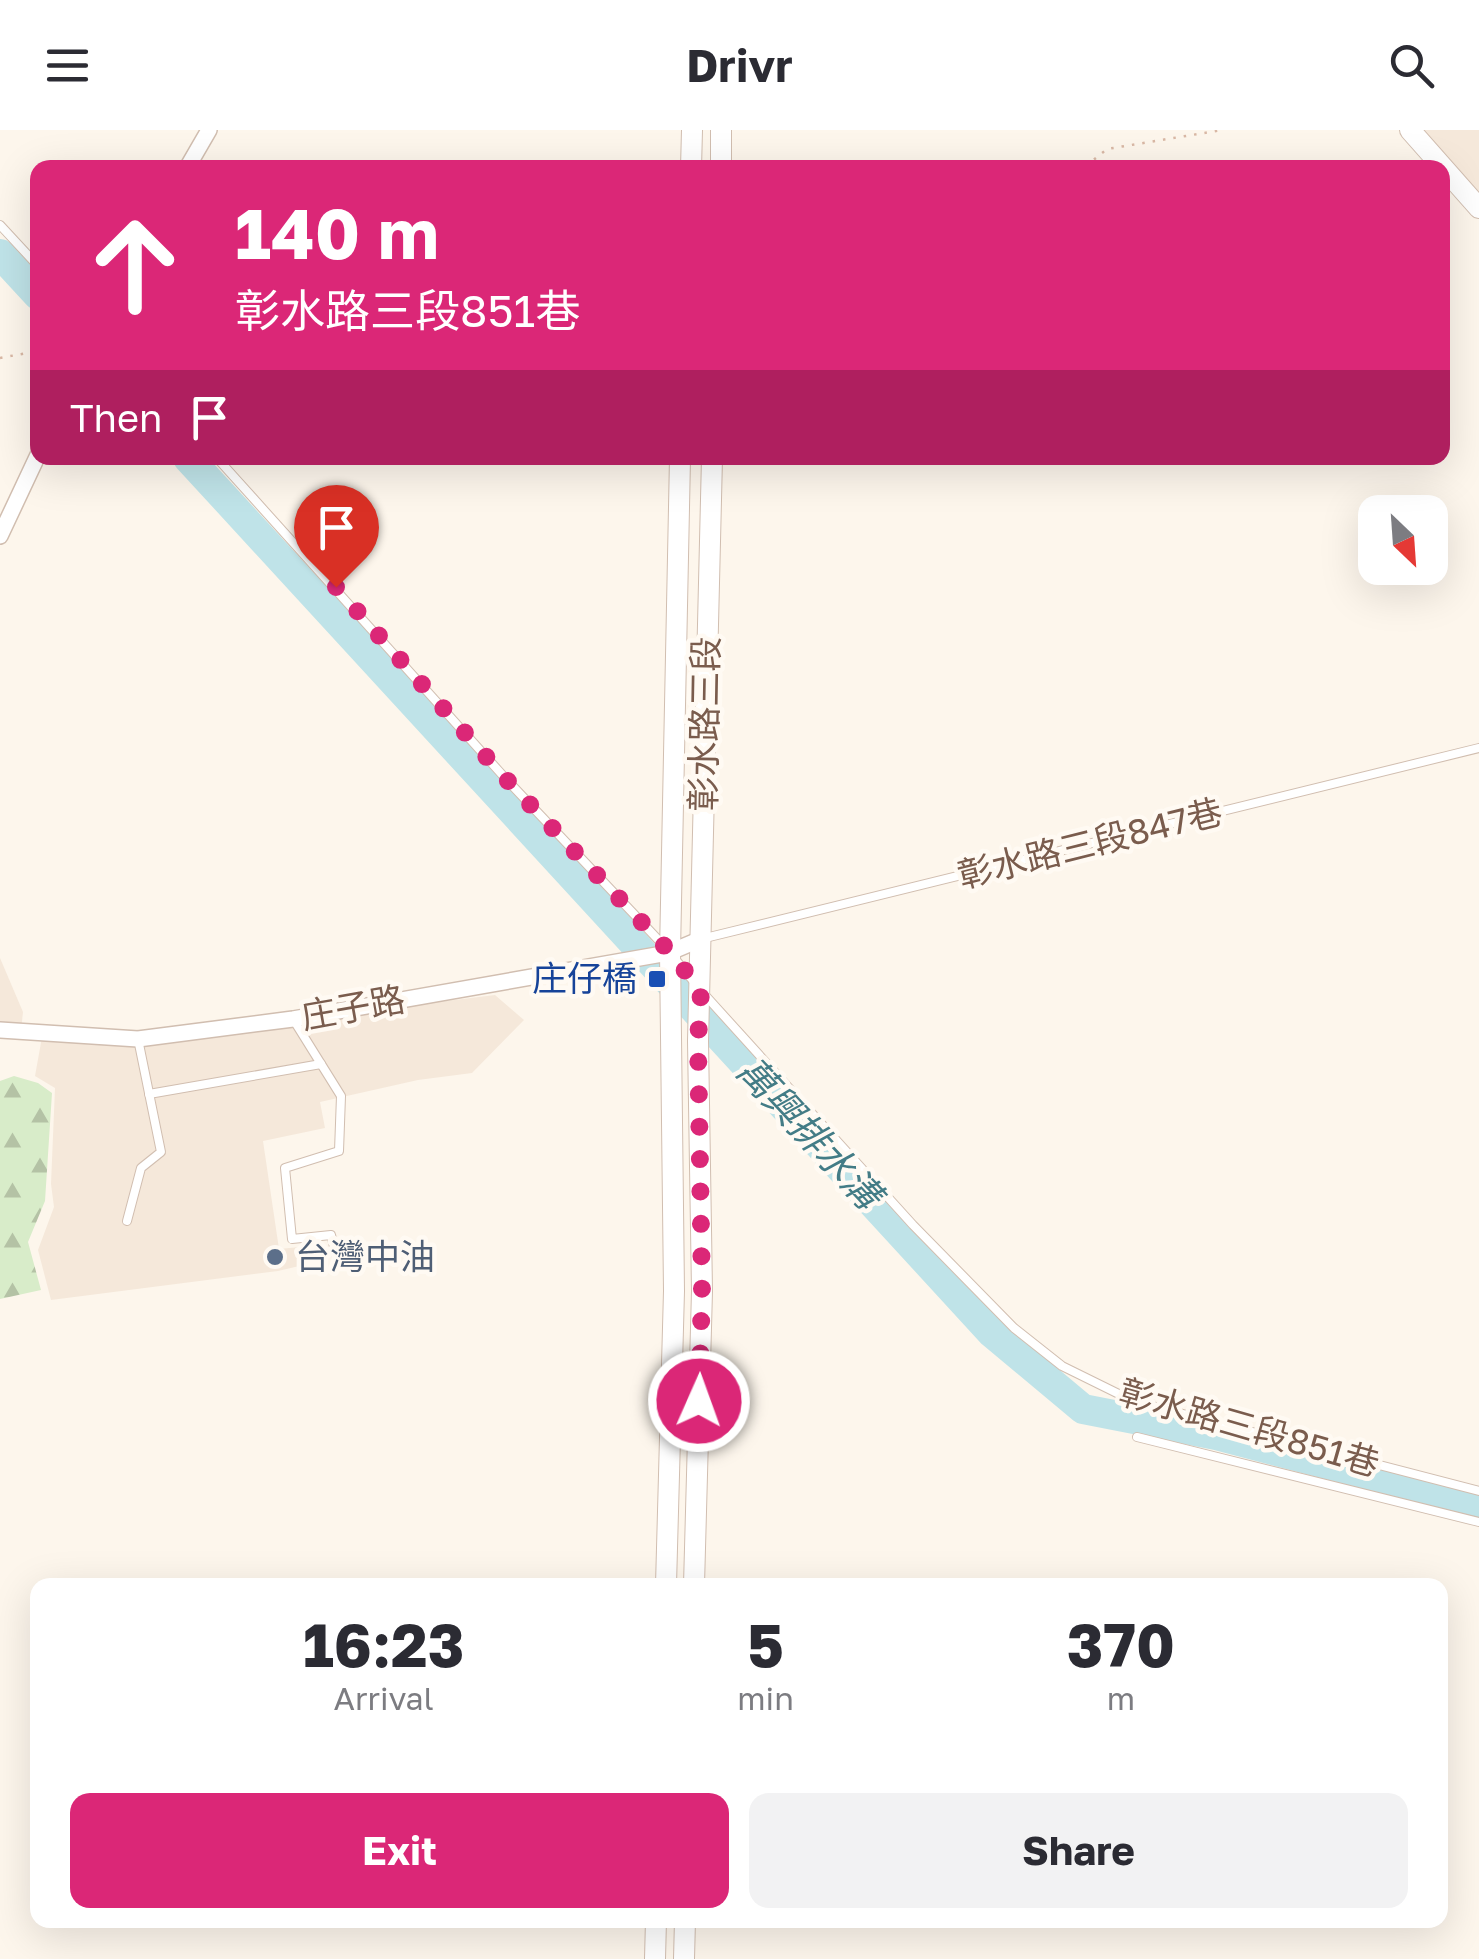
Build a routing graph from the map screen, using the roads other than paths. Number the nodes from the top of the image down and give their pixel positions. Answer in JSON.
{"nodes":[{"id":1,"x":209,"y":130,"type":"edge"},
{"id":2,"x":692,"y":130,"type":"edge"},
{"id":3,"x":721,"y":130,"type":"edge"},
{"id":4,"x":1410,"y":130,"type":"edge"},
{"id":5,"x":192,"y":160,"type":"edge"},
{"id":6,"x":691,"y":160,"type":"edge"},
{"id":7,"x":721,"y":160,"type":"edge"},
{"id":8,"x":1437,"y":160,"type":"edge"},
{"id":9,"x":1450,"y":175,"type":"edge"},
{"id":10,"x":1479,"y":208,"type":"edge"},
{"id":11,"x":0,"y":225,"type":"edge"},
{"id":12,"x":30,"y":257,"type":"edge"},
{"id":13,"x":33,"y":465,"type":"edge"},
{"id":14,"x":223,"y":465,"type":"edge"},
{"id":15,"x":680,"y":465,"type":"edge"},
{"id":16,"x":712,"y":465,"type":"edge"},
{"id":17,"x":0,"y":536,"type":"edge"},
{"id":18,"x":1479,"y":748,"type":"edge"},
{"id":19,"x":701,"y":939,"type":"junction"},
{"id":20,"x":669,"y":952,"type":"junction"},
{"id":21,"x":701,"y":991,"type":"junction"},
{"id":22,"x":293,"y":1019,"type":"junction"},
{"id":23,"x":0,"y":1030,"type":"edge"},
{"id":24,"x":138,"y":1040,"type":"junction"},
{"id":25,"x":321,"y":1064,"type":"junction"},
{"id":26,"x":149,"y":1094,"type":"junction"},
{"id":27,"x":127,"y":1221,"type":"dead end"},
{"id":28,"x":336,"y":1254,"type":"dead end"},
{"id":29,"x":1136,"y":1436,"type":"dead end"},
{"id":30,"x":1479,"y":1491,"type":"edge"},
{"id":31,"x":1479,"y":1522,"type":"edge"},
{"id":32,"x":666,"y":1578,"type":"edge"},
{"id":33,"x":694,"y":1578,"type":"edge"},
{"id":34,"x":656,"y":1928,"type":"edge"},
{"id":35,"x":684,"y":1928,"type":"edge"},
{"id":36,"x":655,"y":1959,"type":"edge"},
{"id":37,"x":684,"y":1959,"type":"edge"}],
"edges":[{"from":1,"to":5,"type":"street"},
{"from":2,"to":6,"type":"street"},
{"from":3,"to":7,"type":"street"},
{"from":4,"to":8,"type":"street"},
{"from":9,"to":10,"type":"street"},
{"from":11,"to":12,"type":"lane"},
{"from":13,"to":17,"type":"street"},
{"from":14,"to":20,"type":"lane","name":"彰水路三段851巷"},
{"from":15,"to":20,"type":"street","name":"彰水路三段"},
{"from":16,"to":19,"type":"street","name":"彰水路三段"},
{"from":18,"to":19,"type":"lane","name":"彰水路三段847巷"},
{"from":19,"to":20,"type":"street","name":"庄子路"},
{"from":19,"to":21,"type":"street","name":"彰水路三段"},
{"from":20,"to":21,"type":"lane","name":"彰水路三段851巷"},
{"from":20,"to":22,"type":"street","name":"庄子路"},
{"from":20,"to":32,"type":"street","name":"彰水路三段"},
{"from":21,"to":30,"type":"lane","name":"彰水路三段851巷"},
{"from":21,"to":33,"type":"street","name":"彰水路三段"},
{"from":22,"to":24,"type":"street","name":"庄子路"},
{"from":22,"to":25,"type":"lane"},
{"from":23,"to":24,"type":"street","name":"庄子路"},
{"from":24,"to":26,"type":"lane"},
{"from":25,"to":26,"type":"lane"},
{"from":25,"to":28,"type":"lane"},
{"from":26,"to":27,"type":"lane"},
{"from":29,"to":31,"type":"lane"},
{"from":34,"to":36,"type":"street"},
{"from":35,"to":37,"type":"street"}]}
